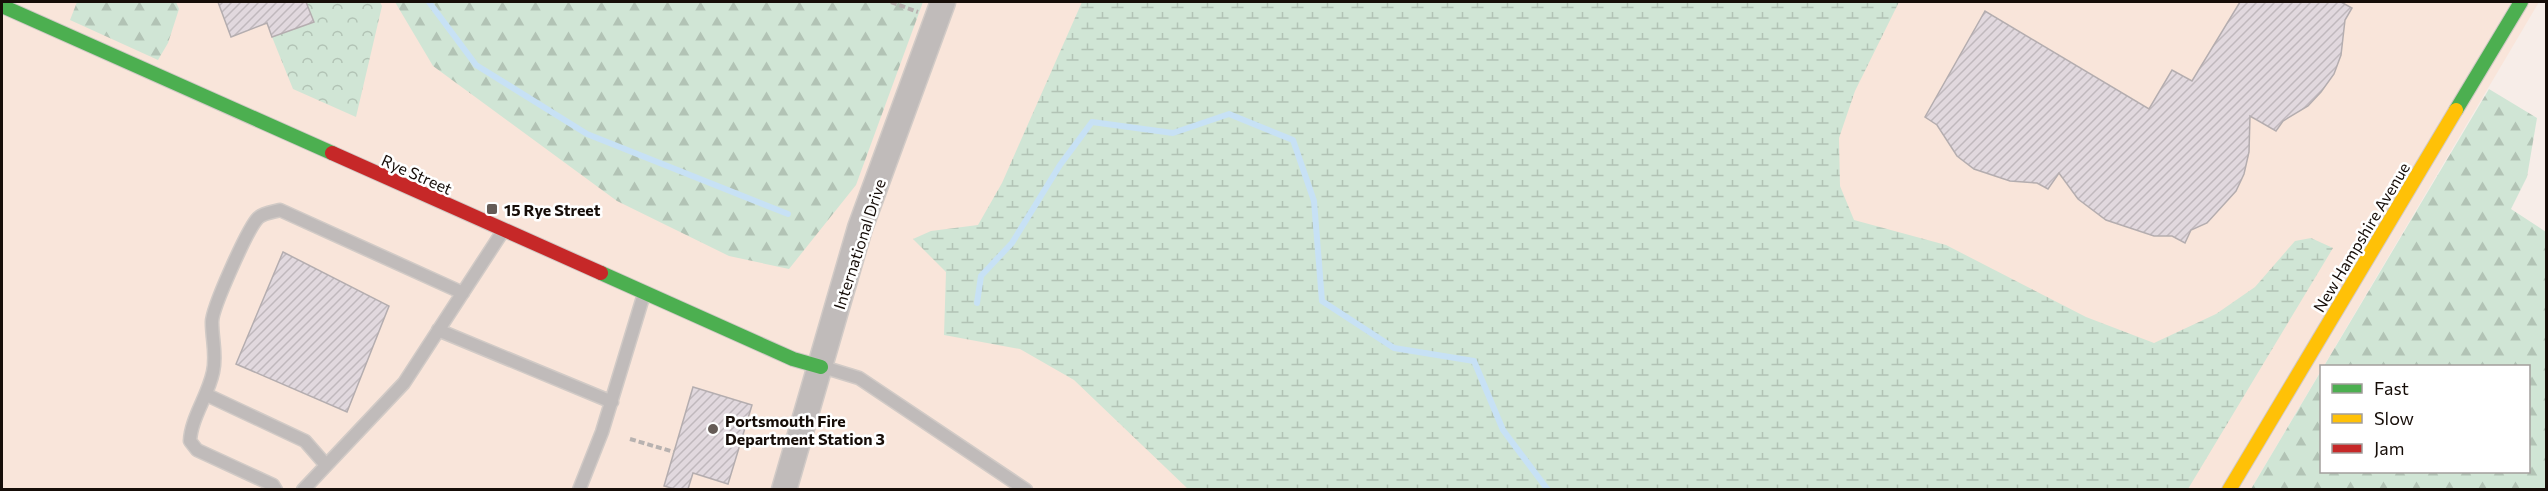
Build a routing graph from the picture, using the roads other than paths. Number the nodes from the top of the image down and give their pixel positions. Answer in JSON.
{"nodes":[{"id":1,"x":2521,"y":2,"type":"edge"},
{"id":2,"x":2,"y":6,"type":"edge"},
{"id":3,"x":939,"y":10,"type":"edge"},
{"id":4,"x":504,"y":230,"type":"junction"},
{"id":5,"x":463,"y":293,"type":"junction"},
{"id":6,"x":644,"y":293,"type":"junction"},
{"id":7,"x":438,"y":330,"type":"junction"},
{"id":8,"x":821,"y":367,"type":"junction"},
{"id":9,"x":207,"y":395,"type":"junction"},
{"id":10,"x":612,"y":402,"type":"junction"},
{"id":11,"x":326,"y":465,"type":"junction"},
{"id":12,"x":276,"y":489,"type":"edge"},
{"id":13,"x":303,"y":489,"type":"edge"},
{"id":14,"x":579,"y":489,"type":"edge"},
{"id":15,"x":784,"y":489,"type":"edge"},
{"id":16,"x":1026,"y":489,"type":"edge"},
{"id":17,"x":2229,"y":489,"type":"edge"}],
"edges":[{"from":1,"to":17,"type":"street","name":"New Hampshire Avenue"},
{"from":2,"to":4,"type":"street","name":"Rye Street"},
{"from":3,"to":8,"type":"street","name":"International Drive"},
{"from":4,"to":5,"type":"lane"},
{"from":4,"to":6,"type":"street","name":"Rye Street"},
{"from":5,"to":7,"type":"lane"},
{"from":5,"to":9,"type":"lane"},
{"from":6,"to":8,"type":"street","name":"Rye Street"},
{"from":6,"to":10,"type":"lane"},
{"from":7,"to":10,"type":"lane"},
{"from":7,"to":11,"type":"lane"},
{"from":8,"to":15,"type":"street","name":"International Drive"},
{"from":8,"to":16,"type":"lane"},
{"from":9,"to":11,"type":"lane"},
{"from":9,"to":12,"type":"lane"},
{"from":10,"to":14,"type":"lane"},
{"from":11,"to":13,"type":"lane"}]}
